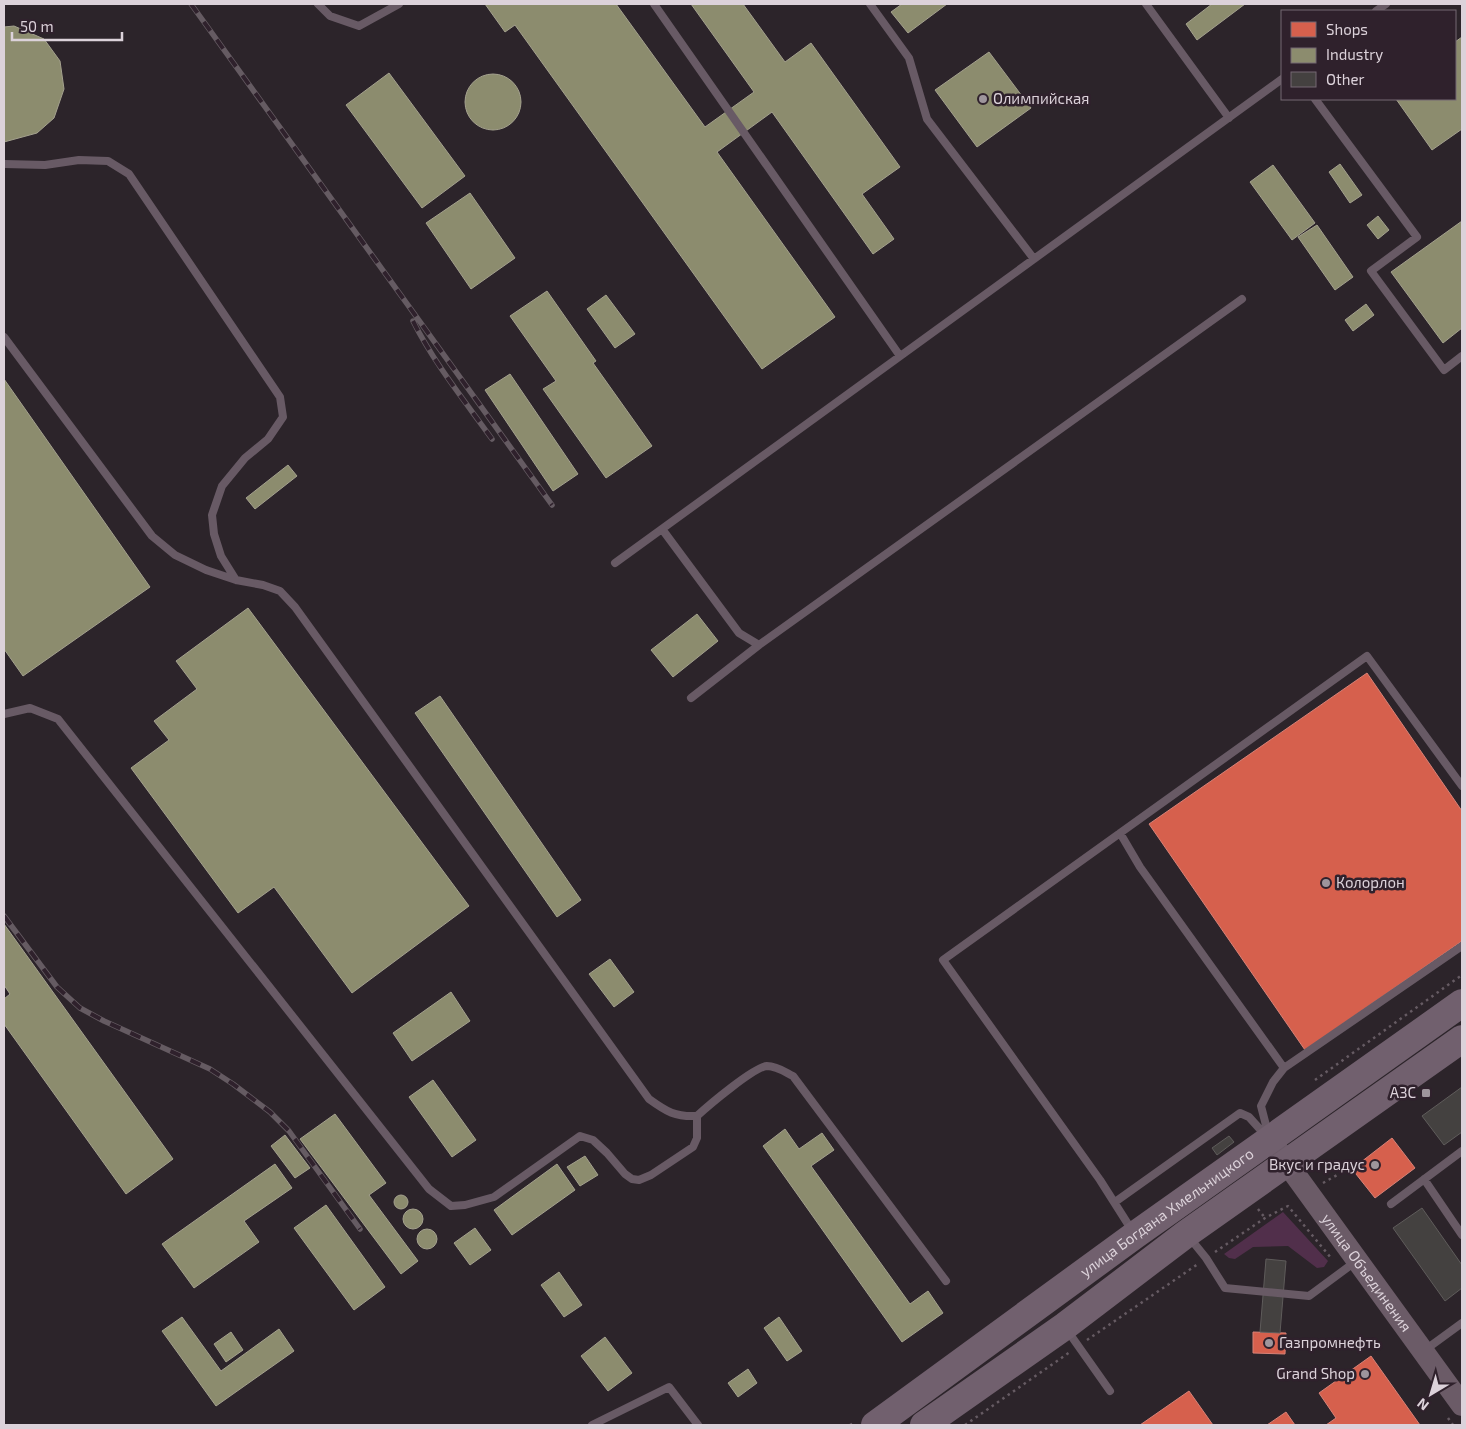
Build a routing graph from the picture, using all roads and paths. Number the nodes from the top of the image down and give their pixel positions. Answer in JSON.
{"nodes":[{"id":1,"x":318,"y":4,"type":"edge"},
{"id":2,"x":399,"y":4,"type":"edge"},
{"id":3,"x":654,"y":4,"type":"edge"},
{"id":4,"x":870,"y":4,"type":"edge"},
{"id":5,"x":1146,"y":4,"type":"edge"},
{"id":6,"x":1281,"y":80,"type":"edge"},
{"id":7,"x":1316,"y":100,"type":"edge"},
{"id":8,"x":1229,"y":118,"type":"junction"},
{"id":9,"x":4,"y":164,"type":"edge"},
{"id":10,"x":1034,"y":260,"type":"junction"},
{"id":11,"x":1242,"y":299,"type":"dead end"},
{"id":12,"x":4,"y":337,"type":"edge"},
{"id":13,"x":900,"y":356,"type":"junction"},
{"id":14,"x":1462,"y":356,"type":"edge"},
{"id":15,"x":662,"y":529,"type":"junction"},
{"id":16,"x":615,"y":563,"type":"dead end"},
{"id":17,"x":236,"y":580,"type":"junction"},
{"id":18,"x":759,"y":645,"type":"junction"},
{"id":19,"x":691,"y":698,"type":"dead end"},
{"id":20,"x":4,"y":714,"type":"edge"},
{"id":21,"x":1462,"y":786,"type":"edge"},
{"id":22,"x":1120,"y":833,"type":"junction"},
{"id":23,"x":1462,"y":946,"type":"edge"},
{"id":24,"x":1462,"y":1003,"type":"edge"},
{"id":25,"x":1462,"y":1039,"type":"edge"},
{"id":26,"x":1284,"y":1068,"type":"junction"},
{"id":27,"x":697,"y":1116,"type":"junction"},
{"id":28,"x":1270,"y":1140,"type":"junction"},
{"id":29,"x":1462,"y":1151,"type":"edge"},
{"id":30,"x":1287,"y":1164,"type":"junction"},
{"id":31,"x":1424,"y":1179,"type":"junction"},
{"id":32,"x":1115,"y":1202,"type":"junction"},
{"id":33,"x":1391,"y":1204,"type":"dead end"},
{"id":34,"x":1186,"y":1234,"type":"junction"},
{"id":35,"x":1462,"y":1235,"type":"edge"},
{"id":36,"x":1135,"y":1236,"type":"junction"},
{"id":37,"x":1206,"y":1258,"type":"junction"},
{"id":38,"x":1350,"y":1266,"type":"junction"},
{"id":39,"x":1187,"y":1272,"type":"dead end"},
{"id":40,"x":946,"y":1281,"type":"dead end"},
{"id":41,"x":1462,"y":1323,"type":"edge"},
{"id":42,"x":1065,"y":1326,"type":"junction"},
{"id":43,"x":1423,"y":1351,"type":"junction"},
{"id":44,"x":1110,"y":1391,"type":"dead end"},
{"id":45,"x":1462,"y":1404,"type":"edge"},
{"id":46,"x":592,"y":1425,"type":"edge"},
{"id":47,"x":698,"y":1425,"type":"edge"},
{"id":48,"x":875,"y":1425,"type":"edge"},
{"id":49,"x":924,"y":1425,"type":"edge"}],
"edges":[{"from":1,"to":2,"type":"lane"},
{"from":3,"to":13,"type":"lane"},
{"from":4,"to":10,"type":"lane"},
{"from":5,"to":8,"type":"lane"},
{"from":6,"to":8,"type":"lane"},
{"from":7,"to":14,"type":"lane"},
{"from":8,"to":10,"type":"lane"},
{"from":9,"to":17,"type":"lane"},
{"from":10,"to":13,"type":"lane"},
{"from":11,"to":18,"type":"lane"},
{"from":12,"to":17,"type":"lane"},
{"from":13,"to":15,"type":"lane"},
{"from":15,"to":16,"type":"lane"},
{"from":15,"to":18,"type":"lane"},
{"from":17,"to":27,"type":"lane"},
{"from":18,"to":19,"type":"lane"},
{"from":20,"to":27,"type":"lane"},
{"from":21,"to":22,"type":"lane"},
{"from":22,"to":26,"type":"lane"},
{"from":22,"to":32,"type":"lane"},
{"from":23,"to":26,"type":"lane"},
{"from":24,"to":28,"type":"highway","name":"улица Богдана Хмельницкого"},
{"from":25,"to":30,"type":"highway","name":"улица Богдана Хмельницкого"},
{"from":26,"to":28,"type":"lane"},
{"from":27,"to":40,"type":"lane"},
{"from":28,"to":30,"type":"street","name":"улица Объединения"},
{"from":28,"to":32,"type":"lane"},
{"from":28,"to":36,"type":"highway","name":"улица Богдана Хмельницкого"},
{"from":29,"to":31,"type":"lane"},
{"from":30,"to":34,"type":"highway","name":"улица Богдана Хмельницкого"},
{"from":30,"to":38,"type":"street","name":"улица Объединения"},
{"from":31,"to":33,"type":"lane"},
{"from":31,"to":35,"type":"lane"},
{"from":32,"to":36,"type":"lane"},
{"from":34,"to":37,"type":"lane"},
{"from":34,"to":42,"type":"highway","name":"улица Богдана Хмельницкого"},
{"from":36,"to":48,"type":"highway","name":"улица Богдана Хмельницкого"},
{"from":37,"to":38,"type":"lane"},
{"from":37,"to":38,"type":"path"},
{"from":37,"to":39,"type":"path"},
{"from":38,"to":43,"type":"street","name":"улица Объединения"},
{"from":41,"to":43,"type":"lane"},
{"from":42,"to":44,"type":"lane"},
{"from":42,"to":49,"type":"highway","name":"улица Богдана Хмельницкого"},
{"from":43,"to":45,"type":"street","name":"улица Объединения"},
{"from":46,"to":47,"type":"lane"}]}
